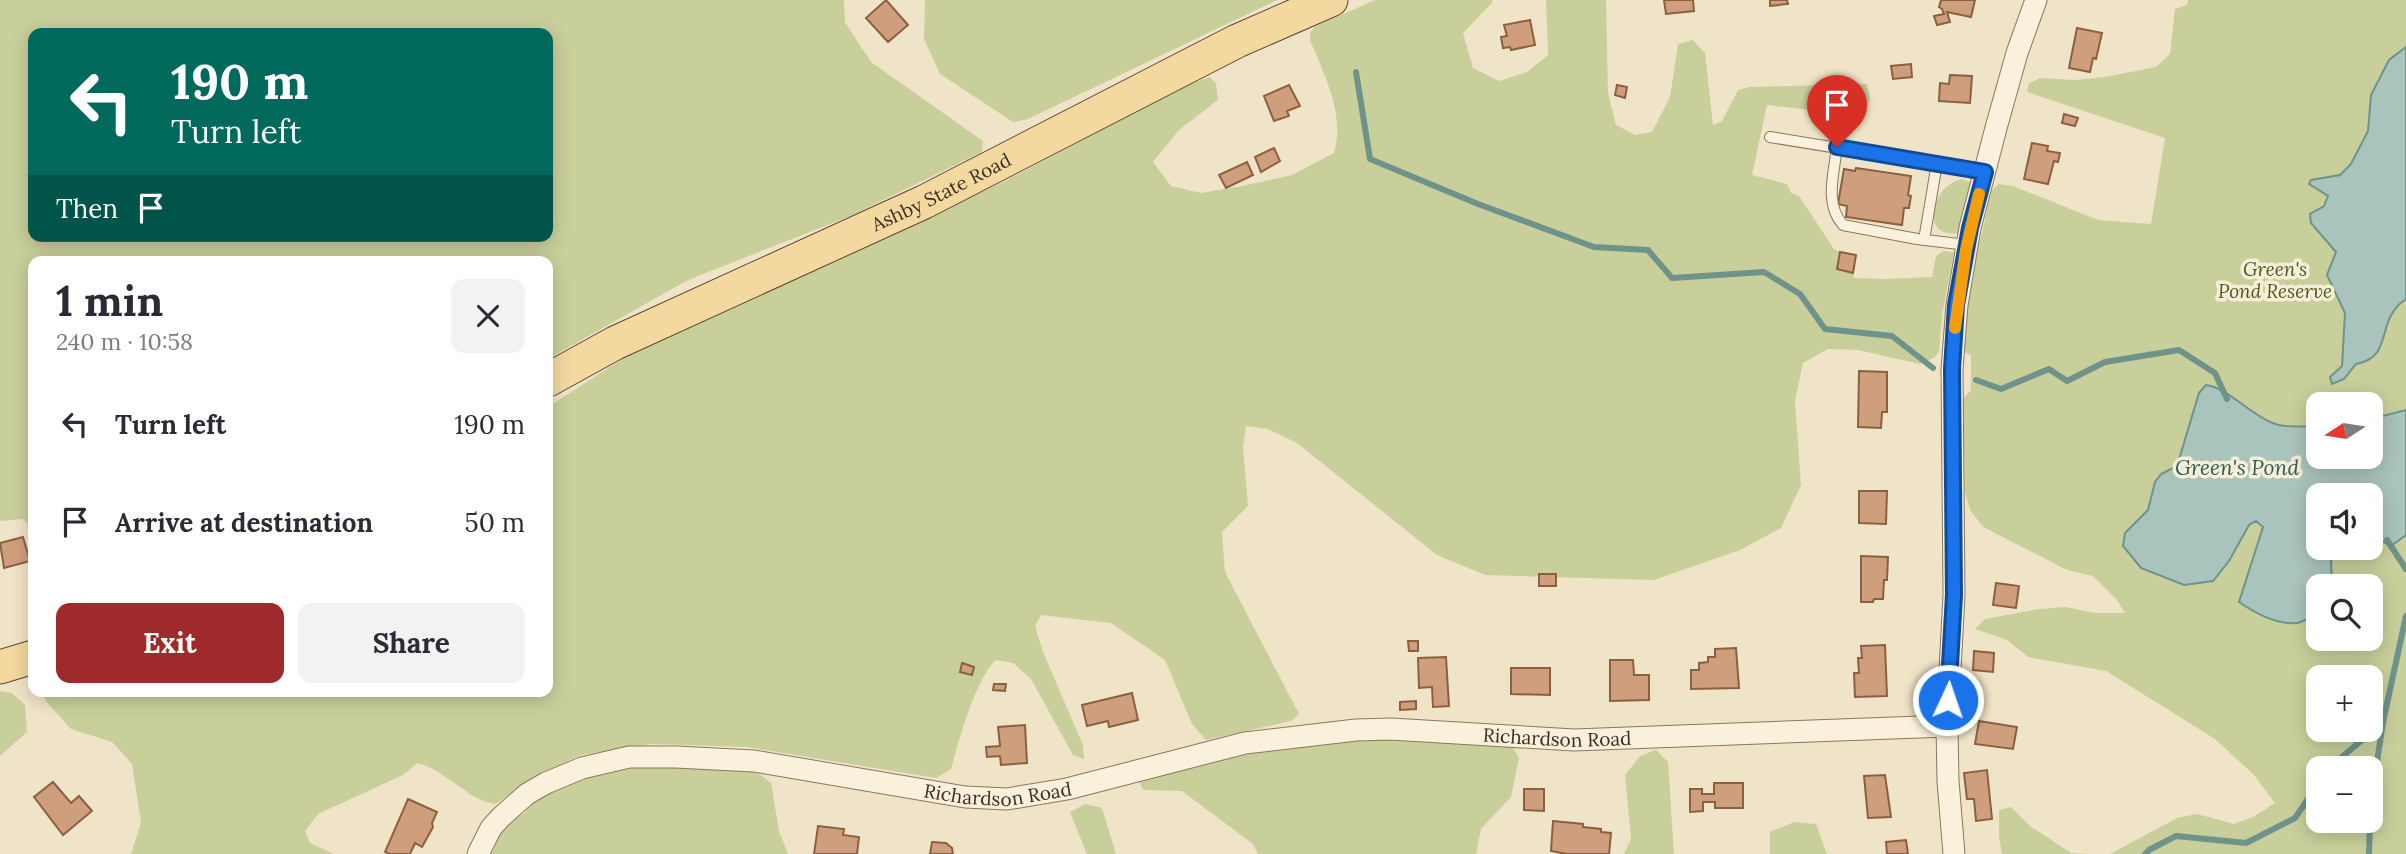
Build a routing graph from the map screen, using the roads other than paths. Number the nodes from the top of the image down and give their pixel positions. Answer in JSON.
{"nodes":[{"id":1,"x":1331,"y":0,"type":"edge"},
{"id":2,"x":2036,"y":0,"type":"edge"},
{"id":3,"x":1770,"y":137,"type":"dead end"},
{"id":4,"x":1837,"y":147,"type":"junction"},
{"id":5,"x":1937,"y":163,"type":"junction"},
{"id":6,"x":1985,"y":172,"type":"junction"},
{"id":7,"x":1924,"y":240,"type":"junction"},
{"id":8,"x":1967,"y":245,"type":"junction"},
{"id":9,"x":553,"y":377,"type":"edge"},
{"id":10,"x":28,"y":658,"type":"edge"},
{"id":11,"x":0,"y":667,"type":"edge"},
{"id":12,"x":1947,"y":726,"type":"junction"},
{"id":13,"x":478,"y":854,"type":"edge"},
{"id":14,"x":1954,"y":854,"type":"edge"}],
"edges":[{"from":1,"to":9,"type":"main road","name":"Ashby State Road"},
{"from":2,"to":6,"type":"street"},
{"from":3,"to":4,"type":"lane"},
{"from":4,"to":5,"type":"lane"},
{"from":4,"to":7,"type":"lane"},
{"from":5,"to":6,"type":"lane"},
{"from":5,"to":7,"type":"lane"},
{"from":6,"to":8,"type":"street"},
{"from":7,"to":8,"type":"lane"},
{"from":8,"to":12,"type":"street"},
{"from":10,"to":11,"type":"main road"},
{"from":12,"to":13,"type":"street","name":"Richardson Road"},
{"from":12,"to":14,"type":"street"}]}
